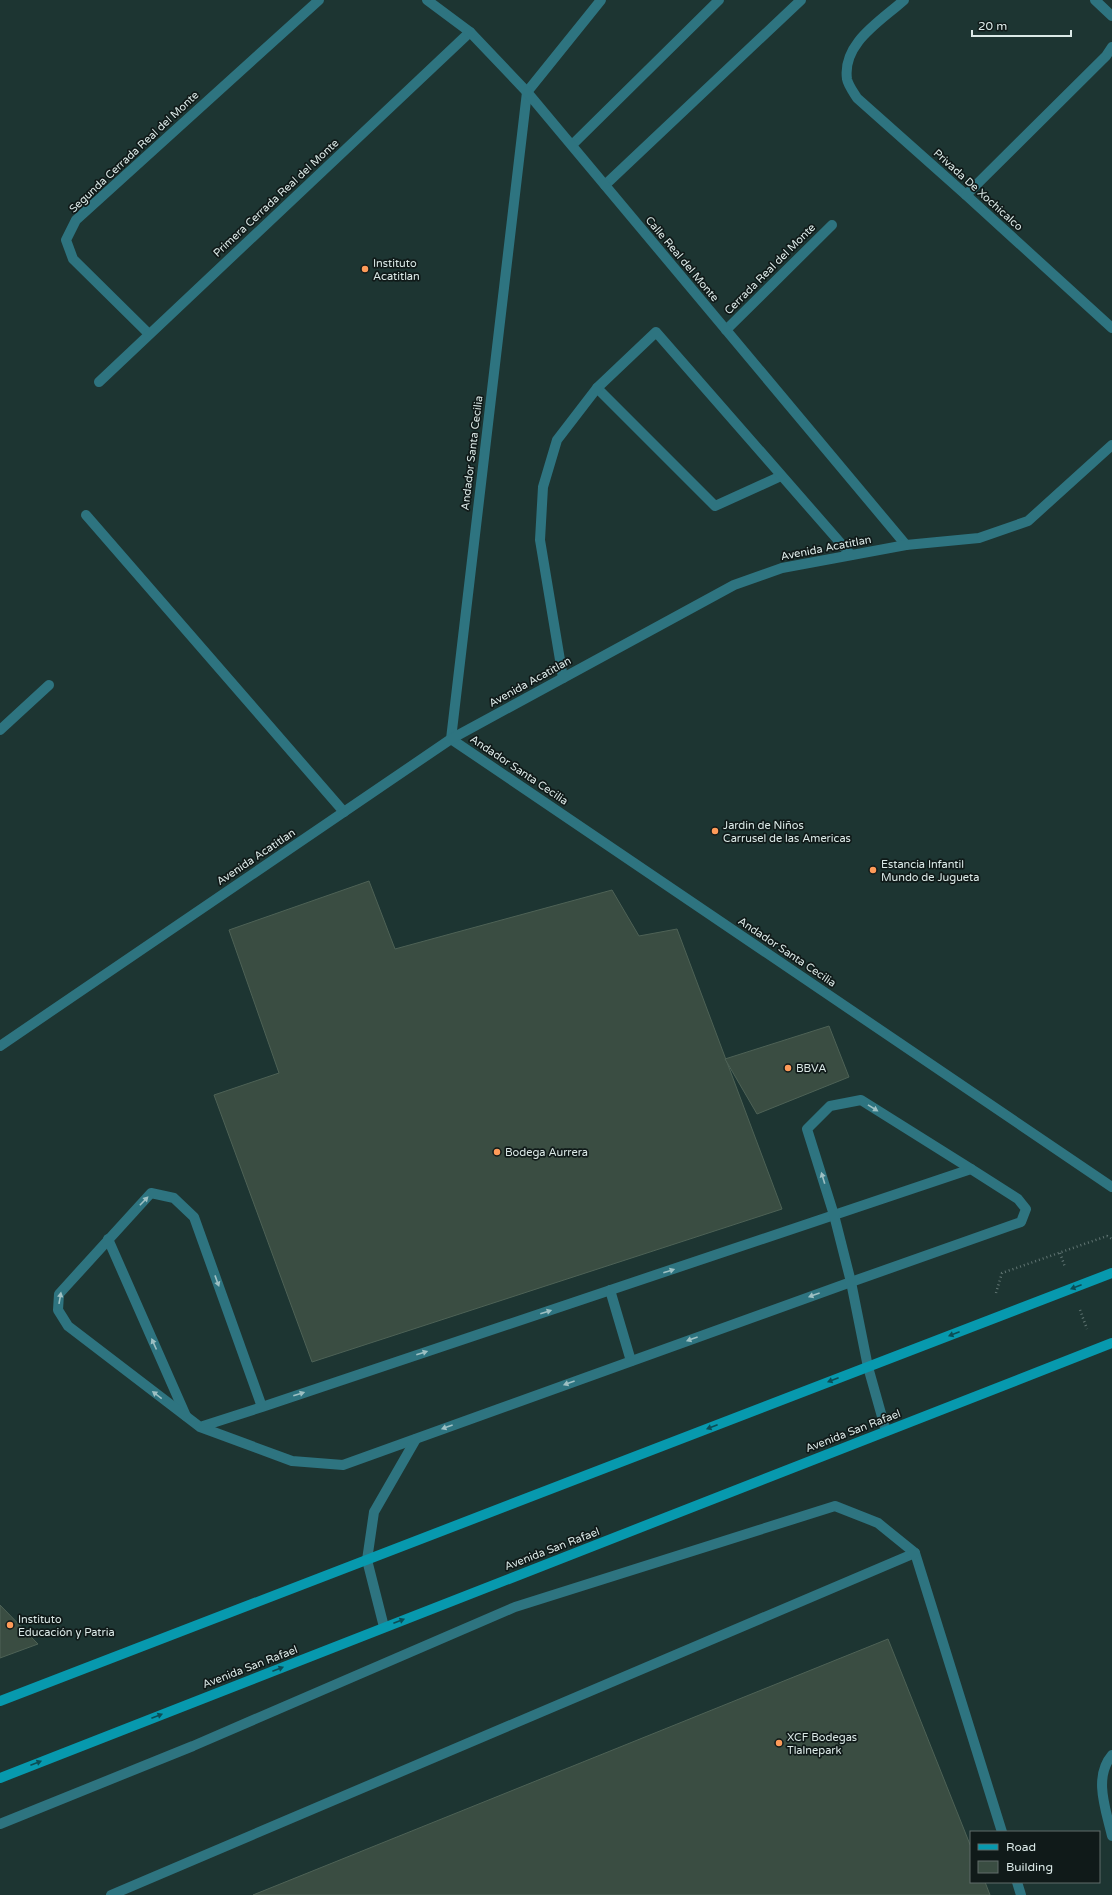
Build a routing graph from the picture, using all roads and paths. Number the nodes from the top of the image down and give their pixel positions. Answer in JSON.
{"nodes":[{"id":1,"x":319,"y":0,"type":"edge"},
{"id":2,"x":427,"y":0,"type":"edge"},
{"id":3,"x":601,"y":0,"type":"edge"},
{"id":4,"x":719,"y":0,"type":"edge"},
{"id":5,"x":801,"y":0,"type":"edge"},
{"id":6,"x":904,"y":0,"type":"edge"},
{"id":7,"x":1095,"y":0,"type":"edge"},
{"id":8,"x":1112,"y":16,"type":"edge"},
{"id":9,"x":470,"y":32,"type":"junction"},
{"id":10,"x":1112,"y":47,"type":"edge"},
{"id":11,"x":527,"y":92,"type":"junction"},
{"id":12,"x":572,"y":145,"type":"junction"},
{"id":13,"x":605,"y":185,"type":"junction"},
{"id":14,"x":966,"y":194,"type":"junction"},
{"id":15,"x":832,"y":225,"type":"dead end"},
{"id":16,"x":1112,"y":328,"type":"edge"},
{"id":17,"x":726,"y":330,"type":"junction"},
{"id":18,"x":149,"y":334,"type":"junction"},
{"id":19,"x":99,"y":382,"type":"dead end"},
{"id":20,"x":597,"y":388,"type":"junction"},
{"id":21,"x":1112,"y":445,"type":"edge"},
{"id":22,"x":781,"y":476,"type":"junction"},
{"id":23,"x":86,"y":515,"type":"dead end"},
{"id":24,"x":906,"y":545,"type":"junction"},
{"id":25,"x":851,"y":555,"type":"junction"},
{"id":26,"x":563,"y":678,"type":"junction"},
{"id":27,"x":49,"y":685,"type":"dead end"},
{"id":28,"x":0,"y":730,"type":"edge"},
{"id":29,"x":451,"y":739,"type":"junction"},
{"id":30,"x":344,"y":812,"type":"junction"},
{"id":31,"x":0,"y":1046,"type":"edge"},
{"id":32,"x":971,"y":1169,"type":"junction"},
{"id":33,"x":1112,"y":1187,"type":"edge"},
{"id":34,"x":834,"y":1215,"type":"junction"},
{"id":35,"x":108,"y":1239,"type":"junction"},
{"id":36,"x":1112,"y":1239,"type":"edge"},
{"id":37,"x":1060,"y":1252,"type":"junction"},
{"id":38,"x":1066,"y":1269,"type":"dead end"},
{"id":39,"x":1112,"y":1273,"type":"edge"},
{"id":40,"x":851,"y":1282,"type":"junction"},
{"id":41,"x":610,"y":1290,"type":"junction"},
{"id":42,"x":1078,"y":1304,"type":"dead end"},
{"id":43,"x":989,"y":1320,"type":"junction"},
{"id":44,"x":1088,"y":1333,"type":"dead end"},
{"id":45,"x":1112,"y":1343,"type":"edge"},
{"id":46,"x":630,"y":1361,"type":"junction"},
{"id":47,"x":868,"y":1367,"type":"junction"},
{"id":48,"x":262,"y":1406,"type":"junction"},
{"id":49,"x":187,"y":1418,"type":"junction"},
{"id":50,"x":200,"y":1427,"type":"junction"},
{"id":51,"x":886,"y":1431,"type":"junction"},
{"id":52,"x":416,"y":1439,"type":"junction"},
{"id":53,"x":915,"y":1553,"type":"junction"},
{"id":54,"x":367,"y":1560,"type":"junction"},
{"id":55,"x":384,"y":1627,"type":"junction"},
{"id":56,"x":0,"y":1701,"type":"edge"},
{"id":57,"x":1112,"y":1755,"type":"edge"},
{"id":58,"x":0,"y":1778,"type":"edge"},
{"id":59,"x":0,"y":1824,"type":"edge"},
{"id":60,"x":1002,"y":1831,"type":"edge"},
{"id":61,"x":1112,"y":1836,"type":"edge"},
{"id":62,"x":1017,"y":1883,"type":"edge"},
{"id":63,"x":111,"y":1895,"type":"edge"},
{"id":64,"x":1021,"y":1895,"type":"edge"}],
"edges":[{"from":1,"to":18,"type":"street","name":"Segunda Cerrada Real del Monte"},
{"from":2,"to":9,"type":"street","name":"Calle Real del Monte"},
{"from":3,"to":11,"type":"street"},
{"from":4,"to":12,"type":"street"},
{"from":5,"to":13,"type":"street"},
{"from":6,"to":14,"type":"street","name":"Privada De Xochicalco"},
{"from":7,"to":8,"type":"street"},
{"from":9,"to":11,"type":"street","name":"Calle Real del Monte"},
{"from":9,"to":18,"type":"street","name":"Primera Cerrada Real del Monte"},
{"from":10,"to":14,"type":"street"},
{"from":11,"to":12,"type":"street","name":"Calle Real del Monte"},
{"from":11,"to":29,"type":"street","name":"Andador Santa Cecilia"},
{"from":12,"to":13,"type":"street","name":"Calle Real del Monte"},
{"from":13,"to":17,"type":"street","name":"Calle Real del Monte"},
{"from":14,"to":16,"type":"street","name":"Privada De Xochicalco"},
{"from":15,"to":17,"type":"street","name":"Cerrada Real del Monte"},
{"from":17,"to":24,"type":"street","name":"Calle Real del Monte"},
{"from":18,"to":19,"type":"street","name":"Primera Cerrada Real del Monte"},
{"from":20,"to":22,"type":"street"},
{"from":20,"to":22,"type":"street"},
{"from":20,"to":26,"type":"street"},
{"from":21,"to":24,"type":"street","name":"Avenida Acatitlan"},
{"from":22,"to":25,"type":"street"},
{"from":23,"to":30,"type":"street"},
{"from":24,"to":25,"type":"street","name":"Avenida Acatitlan"},
{"from":25,"to":26,"type":"street","name":"Avenida Acatitlan"},
{"from":26,"to":29,"type":"street","name":"Avenida Acatitlan"},
{"from":27,"to":28,"type":"street"},
{"from":29,"to":30,"type":"street","name":"Avenida Acatitlan"},
{"from":29,"to":33,"type":"street","name":"Andador Santa Cecilia"},
{"from":30,"to":31,"type":"street","name":"Avenida Acatitlan"},
{"from":32,"to":34,"type":"street"},
{"from":34,"to":32,"type":"street","one_way":true},
{"from":32,"to":40,"type":"street"},
{"from":34,"to":40,"type":"street"},
{"from":41,"to":34,"type":"street","one_way":true},
{"from":35,"to":48,"type":"street","one_way":true},
{"from":49,"to":35,"type":"street","one_way":true},
{"from":49,"to":35,"type":"street","one_way":true},
{"from":36,"to":37,"type":"path"},
{"from":37,"to":38,"type":"path"},
{"from":37,"to":43,"type":"path"},
{"from":39,"to":43,"type":"main road","one_way":true},
{"from":40,"to":46,"type":"street","one_way":true},
{"from":40,"to":47,"type":"street"},
{"from":41,"to":46,"type":"street"},
{"from":48,"to":41,"type":"street","one_way":true},
{"from":42,"to":44,"type":"path"},
{"from":43,"to":47,"type":"main road","one_way":true},
{"from":45,"to":51,"type":"main road","name":"Avenida San Rafael"},
{"from":46,"to":52,"type":"street","one_way":true},
{"from":47,"to":51,"type":"street"},
{"from":47,"to":54,"type":"main road","one_way":true},
{"from":48,"to":50,"type":"street"},
{"from":49,"to":50,"type":"street"},
{"from":50,"to":52,"type":"street"},
{"from":55,"to":51,"type":"main road","name":"Avenida San Rafael","one_way":true},
{"from":52,"to":54,"type":"street"},
{"from":53,"to":59,"type":"street"},
{"from":53,"to":60,"type":"street"},
{"from":53,"to":63,"type":"street"},
{"from":54,"to":55,"type":"street"},
{"from":54,"to":56,"type":"main road"},
{"from":58,"to":55,"type":"main road","name":"Avenida San Rafael","one_way":true},
{"from":57,"to":61,"type":"street"},
{"from":62,"to":64,"type":"street"}]}
